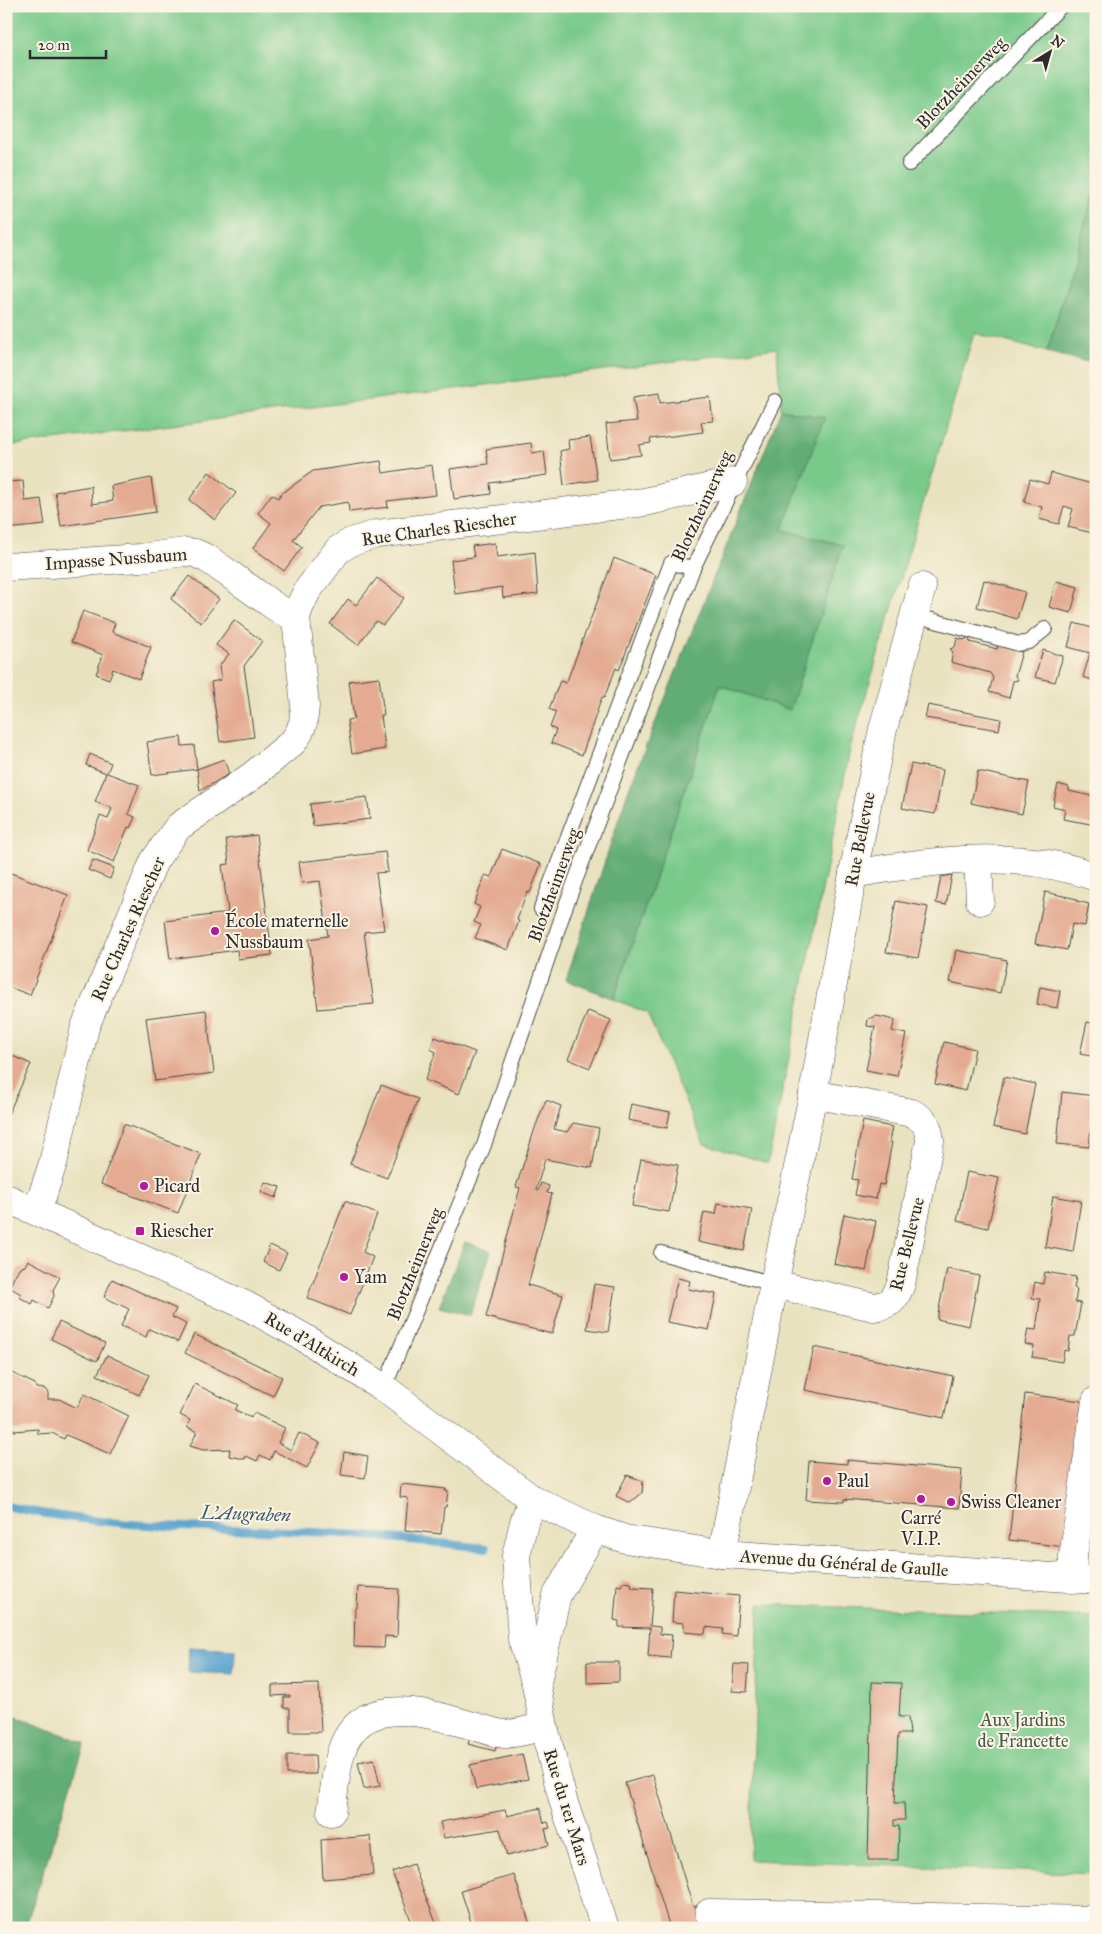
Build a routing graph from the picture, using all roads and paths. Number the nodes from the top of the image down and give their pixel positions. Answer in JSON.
{"nodes":[{"id":1,"x":1061,"y":6,"type":"edge"},
{"id":2,"x":909,"y":164,"type":"dead end"},
{"id":3,"x":775,"y":401,"type":"dead end"},
{"id":4,"x":733,"y":482,"type":"junction"},
{"id":5,"x":6,"y":567,"type":"edge"},
{"id":6,"x":693,"y":568,"type":"junction"},
{"id":7,"x":922,"y":587,"type":"dead end"},
{"id":8,"x":914,"y":614,"type":"junction"},
{"id":9,"x":296,"y":618,"type":"junction"},
{"id":10,"x":1045,"y":629,"type":"dead end"},
{"id":11,"x":978,"y":860,"type":"junction"},
{"id":12,"x":852,"y":874,"type":"junction"},
{"id":13,"x":1096,"y":877,"type":"edge"},
{"id":14,"x":980,"y":901,"type":"dead end"},
{"id":15,"x":541,"y":909,"type":"dead end"},
{"id":16,"x":814,"y":1094,"type":"junction"},
{"id":17,"x":6,"y":1198,"type":"edge"},
{"id":18,"x":37,"y":1212,"type":"junction"},
{"id":19,"x":662,"y":1253,"type":"dead end"},
{"id":20,"x":774,"y":1284,"type":"junction"},
{"id":21,"x":384,"y":1388,"type":"junction"},
{"id":22,"x":1096,"y":1401,"type":"edge"},
{"id":23,"x":532,"y":1499,"type":"junction"},
{"id":24,"x":594,"y":1530,"type":"junction"},
{"id":25,"x":722,"y":1554,"type":"junction"},
{"id":26,"x":1084,"y":1580,"type":"edge"},
{"id":27,"x":536,"y":1684,"type":"junction"},
{"id":28,"x":544,"y":1727,"type":"junction"},
{"id":29,"x":331,"y":1812,"type":"dead end"},
{"id":30,"x":709,"y":1913,"type":"dead end"},
{"id":31,"x":1096,"y":1920,"type":"edge"},
{"id":32,"x":915,"y":1922,"type":"edge"},
{"id":33,"x":605,"y":1928,"type":"edge"}],
"edges":[{"from":1,"to":2,"type":"lane","name":"Blotzheimerweg"},
{"from":3,"to":4,"type":"lane","name":"Blotzheimerweg"},
{"from":4,"to":6,"type":"lane","name":"Blotzheimerweg"},
{"from":4,"to":9,"type":"street","name":"Rue Charles Riescher"},
{"from":5,"to":9,"type":"street","name":"Impasse Nussbaum"},
{"from":6,"to":15,"type":"lane"},
{"from":6,"to":21,"type":"lane","name":"Blotzheimerweg"},
{"from":7,"to":8,"type":"street","name":"Rue Bellevue"},
{"from":8,"to":10,"type":"lane"},
{"from":8,"to":12,"type":"street","name":"Rue Bellevue"},
{"from":9,"to":18,"type":"street","name":"Rue Charles Riescher"},
{"from":11,"to":12,"type":"street"},
{"from":11,"to":13,"type":"street"},
{"from":11,"to":14,"type":"street"},
{"from":12,"to":16,"type":"street","name":"Rue Bellevue"},
{"from":16,"to":20,"type":"street","name":"Rue Bellevue"},
{"from":16,"to":20,"type":"street","name":"Rue Bellevue"},
{"from":17,"to":18,"type":"street","name":"Rue d'Altkirch"},
{"from":18,"to":21,"type":"street","name":"Rue d'Altkirch"},
{"from":19,"to":20,"type":"lane"},
{"from":20,"to":25,"type":"street","name":"Rue Bellevue"},
{"from":21,"to":23,"type":"street","name":"Rue d'Altkirch"},
{"from":22,"to":26,"type":"street"},
{"from":23,"to":24,"type":"street","name":"Rue d'Altkirch"},
{"from":23,"to":27,"type":"street","name":"Rue du 1er Mars"},
{"from":24,"to":25,"type":"street","name":"Avenue du Général de Gaulle"},
{"from":24,"to":27,"type":"street","name":"Rue du 1er Mars"},
{"from":25,"to":26,"type":"street","name":"Avenue du Général de Gaulle"},
{"from":27,"to":28,"type":"street","name":"Rue du 1er Mars"},
{"from":28,"to":29,"type":"street"},
{"from":28,"to":33,"type":"street","name":"Rue du 1er Mars"},
{"from":30,"to":32,"type":"street"},
{"from":31,"to":32,"type":"street"}]}
